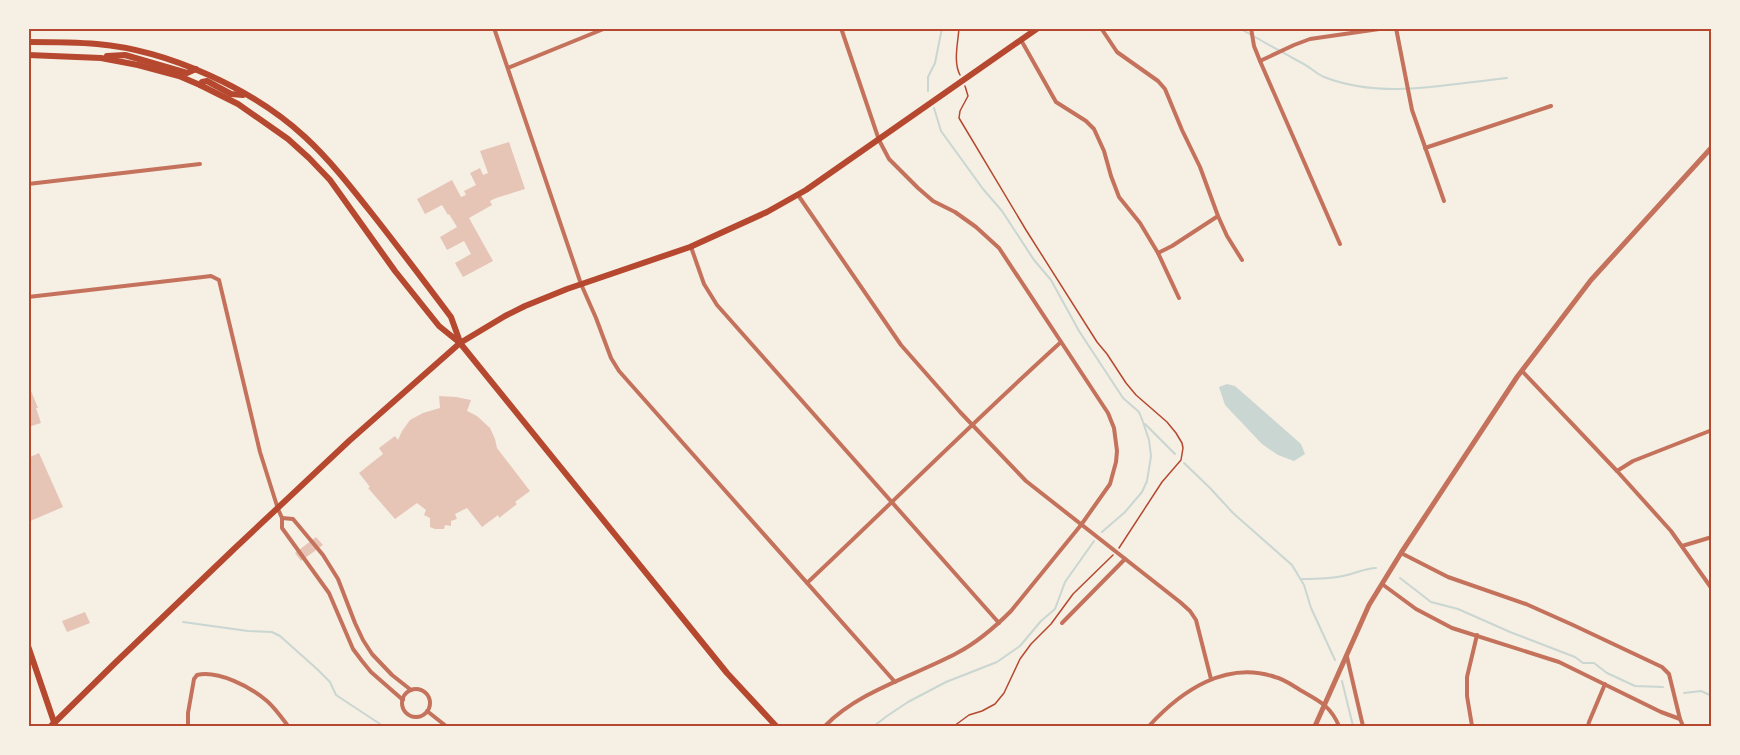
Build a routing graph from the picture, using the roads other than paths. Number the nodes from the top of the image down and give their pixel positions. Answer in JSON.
{"nodes":[{"id":1,"x":494,"y":28,"type":"edge"},
{"id":2,"x":606,"y":28,"type":"edge"},
{"id":3,"x":841,"y":28,"type":"edge"},
{"id":4,"x":1038,"y":28,"type":"edge"},
{"id":5,"x":1101,"y":28,"type":"edge"},
{"id":6,"x":1251,"y":28,"type":"edge"},
{"id":7,"x":1386,"y":28,"type":"edge"},
{"id":8,"x":1396,"y":28,"type":"edge"},
{"id":9,"x":1021,"y":40,"type":"junction"},
{"id":10,"x":28,"y":42,"type":"edge"},
{"id":11,"x":28,"y":55,"type":"edge"},
{"id":12,"x":94,"y":57,"type":"junction"},
{"id":13,"x":1260,"y":61,"type":"junction"},
{"id":14,"x":508,"y":68,"type":"junction"},
{"id":15,"x":196,"y":69,"type":"junction"},
{"id":16,"x":200,"y":85,"type":"junction"},
{"id":17,"x":247,"y":95,"type":"junction"},
{"id":18,"x":1551,"y":106,"type":"dead end"},
{"id":19,"x":879,"y":140,"type":"junction"},
{"id":20,"x":1712,"y":147,"type":"edge"},
{"id":21,"x":1425,"y":148,"type":"junction"},
{"id":22,"x":200,"y":164,"type":"dead end"},
{"id":23,"x":28,"y":184,"type":"edge"},
{"id":24,"x":798,"y":195,"type":"junction"},
{"id":25,"x":1444,"y":201,"type":"dead end"},
{"id":26,"x":1218,"y":216,"type":"junction"},
{"id":27,"x":1340,"y":244,"type":"dead end"},
{"id":28,"x":690,"y":247,"type":"junction"},
{"id":29,"x":1158,"y":253,"type":"junction"},
{"id":30,"x":1242,"y":260,"type":"dead end"},
{"id":31,"x":581,"y":284,"type":"junction"},
{"id":32,"x":28,"y":297,"type":"edge"},
{"id":33,"x":1179,"y":298,"type":"dead end"},
{"id":34,"x":1061,"y":342,"type":"junction"},
{"id":35,"x":460,"y":343,"type":"junction"},
{"id":36,"x":1521,"y":370,"type":"junction"},
{"id":37,"x":972,"y":425,"type":"junction"},
{"id":38,"x":1712,"y":430,"type":"edge"},
{"id":39,"x":1617,"y":471,"type":"junction"},
{"id":40,"x":892,"y":503,"type":"junction"},
{"id":41,"x":278,"y":509,"type":"junction"},
{"id":42,"x":282,"y":518,"type":"junction"},
{"id":43,"x":1081,"y":525,"type":"junction"},
{"id":44,"x":1712,"y":537,"type":"edge"},
{"id":45,"x":1682,"y":546,"type":"junction"},
{"id":46,"x":1401,"y":553,"type":"junction"},
{"id":47,"x":1125,"y":559,"type":"junction"},
{"id":48,"x":807,"y":583,"type":"junction"},
{"id":49,"x":1382,"y":584,"type":"junction"},
{"id":50,"x":1712,"y":589,"type":"edge"},
{"id":51,"x":999,"y":623,"type":"junction"},
{"id":52,"x":1062,"y":623,"type":"dead end"},
{"id":53,"x":1477,"y":635,"type":"junction"},
{"id":54,"x":28,"y":646,"type":"edge"},
{"id":55,"x":1346,"y":654,"type":"junction"},
{"id":56,"x":1211,"y":679,"type":"junction"},
{"id":57,"x":895,"y":682,"type":"junction"},
{"id":58,"x":1605,"y":684,"type":"junction"},
{"id":59,"x":411,"y":690,"type":"junction"},
{"id":60,"x":403,"y":700,"type":"junction"},
{"id":61,"x":1325,"y":704,"type":"junction"},
{"id":62,"x":427,"y":711,"type":"junction"},
{"id":63,"x":1680,"y":719,"type":"junction"},
{"id":64,"x":54,"y":726,"type":"edge"},
{"id":65,"x":188,"y":726,"type":"edge"},
{"id":66,"x":288,"y":726,"type":"edge"},
{"id":67,"x":446,"y":726,"type":"edge"},
{"id":68,"x":776,"y":726,"type":"edge"},
{"id":69,"x":825,"y":726,"type":"edge"},
{"id":70,"x":1149,"y":726,"type":"edge"},
{"id":71,"x":1315,"y":726,"type":"edge"},
{"id":72,"x":1339,"y":726,"type":"edge"},
{"id":73,"x":1363,"y":726,"type":"edge"},
{"id":74,"x":1472,"y":726,"type":"edge"},
{"id":75,"x":1588,"y":726,"type":"edge"},
{"id":76,"x":1683,"y":726,"type":"edge"}],
"edges":[{"from":1,"to":14,"type":"street"},
{"from":2,"to":14,"type":"street"},
{"from":3,"to":19,"type":"street"},
{"from":4,"to":9,"type":"main road"},
{"from":5,"to":26,"type":"street"},
{"from":6,"to":13,"type":"street"},
{"from":7,"to":13,"type":"street"},
{"from":8,"to":21,"type":"street"},
{"from":9,"to":19,"type":"main road"},
{"from":9,"to":29,"type":"street"},
{"from":10,"to":15,"type":"main road"},
{"from":11,"to":12,"type":"main road"},
{"from":12,"to":15,"type":"main road"},
{"from":12,"to":16,"type":"main road"},
{"from":13,"to":27,"type":"street"},
{"from":14,"to":31,"type":"street"},
{"from":15,"to":17,"type":"main road"},
{"from":16,"to":17,"type":"main road"},
{"from":16,"to":35,"type":"main road"},
{"from":17,"to":35,"type":"main road"},
{"from":18,"to":21,"type":"street"},
{"from":19,"to":24,"type":"main road"},
{"from":19,"to":34,"type":"street"},
{"from":20,"to":36,"type":"street"},
{"from":21,"to":25,"type":"street"},
{"from":22,"to":23,"type":"street"},
{"from":24,"to":28,"type":"main road"},
{"from":24,"to":37,"type":"street"},
{"from":26,"to":29,"type":"street"},
{"from":26,"to":30,"type":"street"},
{"from":28,"to":31,"type":"main road"},
{"from":28,"to":40,"type":"street"},
{"from":29,"to":33,"type":"street"},
{"from":31,"to":35,"type":"main road"},
{"from":31,"to":48,"type":"street"},
{"from":32,"to":41,"type":"street"},
{"from":34,"to":37,"type":"street"},
{"from":34,"to":43,"type":"street"},
{"from":35,"to":41,"type":"main road"},
{"from":35,"to":68,"type":"main road"},
{"from":36,"to":39,"type":"street"},
{"from":36,"to":46,"type":"street"},
{"from":37,"to":40,"type":"street"},
{"from":37,"to":43,"type":"street"},
{"from":38,"to":39,"type":"street"},
{"from":39,"to":45,"type":"street"},
{"from":40,"to":48,"type":"street"},
{"from":40,"to":51,"type":"street"},
{"from":41,"to":42,"type":"street"},
{"from":41,"to":64,"type":"main road"},
{"from":42,"to":59,"type":"street"},
{"from":42,"to":60,"type":"street"},
{"from":43,"to":47,"type":"street"},
{"from":43,"to":51,"type":"street"},
{"from":44,"to":45,"type":"street"},
{"from":45,"to":50,"type":"street"},
{"from":46,"to":49,"type":"street"},
{"from":46,"to":63,"type":"street"},
{"from":47,"to":52,"type":"street"},
{"from":47,"to":56,"type":"street"},
{"from":48,"to":57,"type":"street"},
{"from":49,"to":53,"type":"street"},
{"from":49,"to":55,"type":"street"},
{"from":51,"to":57,"type":"street"},
{"from":53,"to":58,"type":"street"},
{"from":53,"to":74,"type":"street"},
{"from":54,"to":64,"type":"main road"},
{"from":55,"to":61,"type":"street"},
{"from":55,"to":73,"type":"street"},
{"from":56,"to":61,"type":"street"},
{"from":56,"to":70,"type":"street"},
{"from":57,"to":69,"type":"street"},
{"from":58,"to":63,"type":"street"},
{"from":58,"to":75,"type":"street"},
{"from":59,"to":60,"type":"street"},
{"from":59,"to":62,"type":"street"},
{"from":60,"to":62,"type":"street"},
{"from":61,"to":71,"type":"street"},
{"from":61,"to":72,"type":"street"},
{"from":62,"to":67,"type":"street"},
{"from":63,"to":76,"type":"street"},
{"from":65,"to":66,"type":"street"}]}
